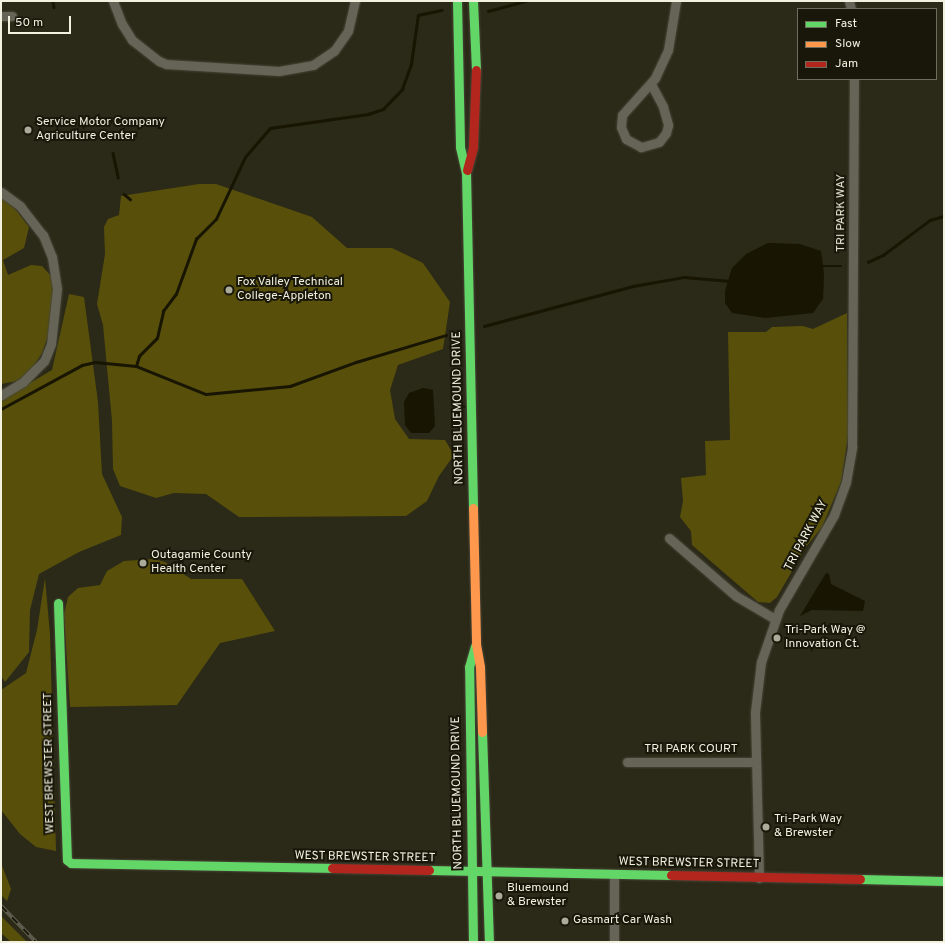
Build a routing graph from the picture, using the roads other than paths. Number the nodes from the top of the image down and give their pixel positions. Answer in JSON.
{"nodes":[{"id":1,"x":113,"y":1,"type":"edge"},
{"id":2,"x":457,"y":1,"type":"edge"},
{"id":3,"x":473,"y":1,"type":"edge"},
{"id":4,"x":676,"y":1,"type":"edge"},
{"id":5,"x":356,"y":4,"type":"edge"},
{"id":6,"x":1,"y":16,"type":"edge"},
{"id":7,"x":12,"y":16,"type":"dead end"},
{"id":8,"x":854,"y":80,"type":"edge"},
{"id":9,"x":651,"y":84,"type":"junction"},
{"id":10,"x":466,"y":172,"type":"junction"},
{"id":11,"x":1,"y":192,"type":"edge"},
{"id":12,"x":1,"y":395,"type":"edge"},
{"id":13,"x":669,"y":538,"type":"dead end"},
{"id":14,"x":58,"y":603,"type":"dead end"},
{"id":15,"x":774,"y":619,"type":"junction"},
{"id":16,"x":476,"y":644,"type":"junction"},
{"id":17,"x":627,"y":762,"type":"dead end"},
{"id":18,"x":755,"y":762,"type":"junction"},
{"id":19,"x":471,"y":872,"type":"junction"},
{"id":20,"x":487,"y":872,"type":"junction"},
{"id":21,"x":614,"y":875,"type":"junction"},
{"id":22,"x":759,"y":878,"type":"junction"},
{"id":23,"x":944,"y":881,"type":"edge"},
{"id":24,"x":473,"y":942,"type":"edge"},
{"id":25,"x":489,"y":942,"type":"edge"},
{"id":26,"x":614,"y":942,"type":"edge"}],
"edges":[{"from":1,"to":5,"type":"street"},
{"from":2,"to":10,"type":"main road","name":"NORTH BLUEMOUND DRIVE"},
{"from":3,"to":10,"type":"main road","name":"NORTH BLUEMOUND DRIVE"},
{"from":4,"to":9,"type":"street"},
{"from":6,"to":7,"type":"street"},
{"from":8,"to":15,"type":"street","name":"TRI PARK WAY"},
{"from":9,"to":9,"type":"street"},
{"from":10,"to":16,"type":"main road","name":"NORTH BLUEMOUND DRIVE"},
{"from":11,"to":12,"type":"street"},
{"from":13,"to":15,"type":"street"},
{"from":14,"to":19,"type":"main road","name":"WEST BREWSTER STREET"},
{"from":15,"to":18,"type":"street","name":"TRI PARK WAY"},
{"from":16,"to":19,"type":"main road","name":"NORTH BLUEMOUND DRIVE"},
{"from":16,"to":20,"type":"main road","name":"NORTH BLUEMOUND DRIVE"},
{"from":17,"to":18,"type":"street","name":"TRI PARK COURT"},
{"from":18,"to":22,"type":"street","name":"TRI PARK WAY"},
{"from":19,"to":20,"type":"main road","name":"WEST BREWSTER STREET"},
{"from":19,"to":24,"type":"main road","name":"NORTH BLUEMOUND DRIVE"},
{"from":20,"to":21,"type":"main road","name":"WEST BREWSTER STREET"},
{"from":20,"to":25,"type":"main road","name":"NORTH BLUEMOUND DRIVE"},
{"from":21,"to":22,"type":"main road","name":"WEST BREWSTER STREET"},
{"from":21,"to":26,"type":"street"},
{"from":22,"to":23,"type":"main road","name":"WEST BREWSTER STREET"}]}
